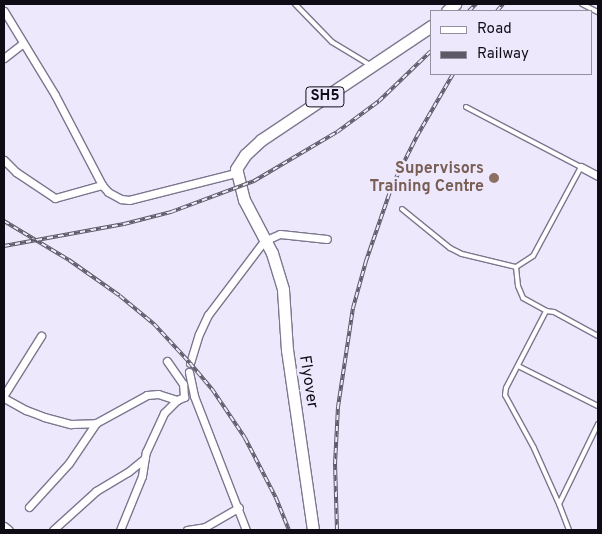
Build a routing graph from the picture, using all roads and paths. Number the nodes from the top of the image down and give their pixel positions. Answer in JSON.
{"nodes":[{"id":1,"x":295,"y":4,"type":"edge"},
{"id":2,"x":582,"y":4,"type":"edge"},
{"id":3,"x":4,"y":11,"type":"edge"},
{"id":4,"x":598,"y":12,"type":"edge"},
{"id":5,"x":430,"y":27,"type":"edge"},
{"id":6,"x":23,"y":43,"type":"junction"},
{"id":7,"x":4,"y":58,"type":"edge"},
{"id":8,"x":370,"y":66,"type":"junction"},
{"id":9,"x":466,"y":107,"type":"dead end"},
{"id":10,"x":4,"y":160,"type":"edge"},
{"id":11,"x":581,"y":167,"type":"junction"},
{"id":12,"x":236,"y":173,"type":"junction"},
{"id":13,"x":598,"y":175,"type":"edge"},
{"id":14,"x":102,"y":185,"type":"junction"},
{"id":15,"x":402,"y":209,"type":"dead end"},
{"id":16,"x":327,"y":239,"type":"dead end"},
{"id":17,"x":264,"y":241,"type":"junction"},
{"id":18,"x":516,"y":267,"type":"junction"},
{"id":19,"x":546,"y":312,"type":"junction"},
{"id":20,"x":41,"y":336,"type":"dead end"},
{"id":21,"x":598,"y":336,"type":"edge"},
{"id":22,"x":167,"y":362,"type":"dead end"},
{"id":23,"x":190,"y":363,"type":"dead end"},
{"id":24,"x":518,"y":366,"type":"junction"},
{"id":25,"x":189,"y":372,"type":"dead end"},
{"id":26,"x":4,"y":396,"type":"edge"},
{"id":27,"x":177,"y":400,"type":"junction"},
{"id":28,"x":598,"y":406,"type":"edge"},
{"id":29,"x":96,"y":423,"type":"junction"},
{"id":30,"x":598,"y":424,"type":"edge"},
{"id":31,"x":144,"y":459,"type":"junction"},
{"id":32,"x":559,"y":504,"type":"junction"},
{"id":33,"x":29,"y":507,"type":"dead end"},
{"id":34,"x":239,"y":507,"type":"junction"},
{"id":35,"x":4,"y":526,"type":"edge"},
{"id":36,"x":9,"y":530,"type":"edge"},
{"id":37,"x":53,"y":530,"type":"edge"},
{"id":38,"x":120,"y":530,"type":"edge"},
{"id":39,"x":187,"y":530,"type":"edge"},
{"id":40,"x":246,"y":530,"type":"edge"},
{"id":41,"x":313,"y":530,"type":"edge"},
{"id":42,"x":569,"y":530,"type":"edge"}],
"edges":[{"from":1,"to":8,"type":"lane"},
{"from":2,"to":4,"type":"lane"},
{"from":3,"to":6,"type":"street"},
{"from":5,"to":8,"type":"main road","number":"SH5"},
{"from":6,"to":7,"type":"street"},
{"from":6,"to":14,"type":"street"},
{"from":8,"to":12,"type":"main road","number":"SH5"},
{"from":9,"to":11,"type":"lane"},
{"from":10,"to":14,"type":"street"},
{"from":11,"to":13,"type":"street"},
{"from":11,"to":18,"type":"lane"},
{"from":12,"to":14,"type":"street"},
{"from":12,"to":17,"type":"main road","name":"Flyover"},
{"from":15,"to":18,"type":"lane"},
{"from":16,"to":17,"type":"street"},
{"from":17,"to":23,"type":"street"},
{"from":17,"to":41,"type":"main road","name":"Flyover"},
{"from":18,"to":19,"type":"lane"},
{"from":19,"to":21,"type":"lane"},
{"from":19,"to":24,"type":"lane"},
{"from":20,"to":26,"type":"street"},
{"from":22,"to":27,"type":"street"},
{"from":24,"to":28,"type":"lane"},
{"from":24,"to":32,"type":"lane"},
{"from":25,"to":34,"type":"street"},
{"from":26,"to":29,"type":"street"},
{"from":27,"to":29,"type":"street"},
{"from":27,"to":31,"type":"street"},
{"from":29,"to":33,"type":"street"},
{"from":30,"to":32,"type":"lane"},
{"from":31,"to":37,"type":"street"},
{"from":31,"to":38,"type":"street"},
{"from":32,"to":42,"type":"lane"},
{"from":34,"to":39,"type":"street"},
{"from":34,"to":40,"type":"street"},
{"from":35,"to":36,"type":"street"}]}
